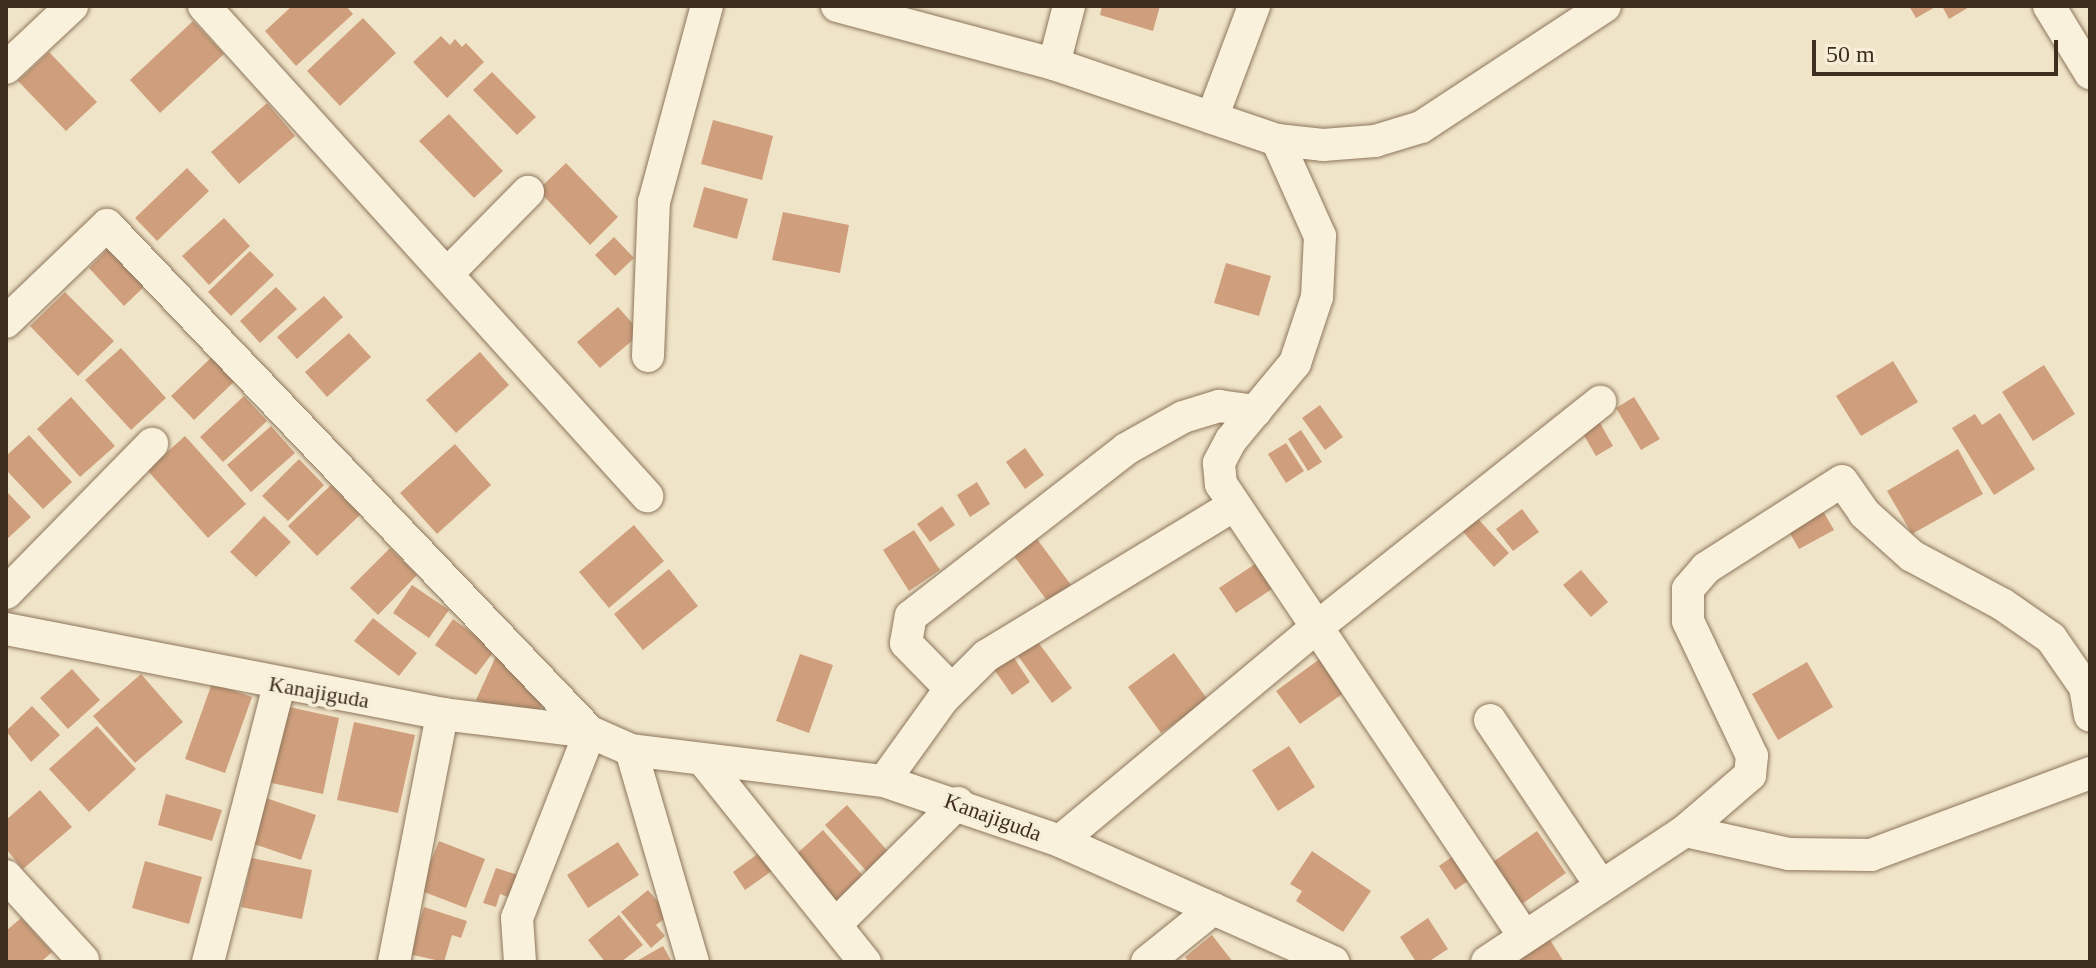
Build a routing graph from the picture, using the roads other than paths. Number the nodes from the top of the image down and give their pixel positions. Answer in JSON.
{"nodes":[{"id":1,"x":72,"y":6,"type":"edge"},
{"id":2,"x":204,"y":6,"type":"edge"},
{"id":3,"x":707,"y":6,"type":"edge"},
{"id":4,"x":837,"y":6,"type":"edge"},
{"id":5,"x":1069,"y":6,"type":"edge"},
{"id":6,"x":1254,"y":6,"type":"edge"},
{"id":7,"x":1605,"y":6,"type":"edge"},
{"id":8,"x":2049,"y":6,"type":"edge"},
{"id":9,"x":1054,"y":64,"type":"junction"},
{"id":10,"x":6,"y":68,"type":"edge"},
{"id":11,"x":2090,"y":73,"type":"edge"},
{"id":12,"x":1212,"y":118,"type":"junction"},
{"id":13,"x":1277,"y":140,"type":"junction"},
{"id":14,"x":528,"y":192,"type":"dead end"},
{"id":15,"x":448,"y":273,"type":"junction"},
{"id":16,"x":6,"y":322,"type":"edge"},
{"id":17,"x":648,"y":356,"type":"dead end"},
{"id":18,"x":1600,"y":402,"type":"dead end"},
{"id":19,"x":1256,"y":411,"type":"junction"},
{"id":20,"x":152,"y":444,"type":"dead end"},
{"id":21,"x":647,"y":496,"type":"dead end"},
{"id":22,"x":1234,"y":505,"type":"junction"},
{"id":23,"x":6,"y":593,"type":"edge"},
{"id":24,"x":1317,"y":627,"type":"junction"},
{"id":25,"x":6,"y":629,"type":"edge"},
{"id":26,"x":279,"y":685,"type":"junction"},
{"id":27,"x":951,"y":689,"type":"junction"},
{"id":28,"x":442,"y":714,"type":"junction"},
{"id":29,"x":2090,"y":716,"type":"edge"},
{"id":30,"x":1490,"y":720,"type":"dead end"},
{"id":31,"x":590,"y":732,"type":"junction"},
{"id":32,"x":631,"y":750,"type":"junction"},
{"id":33,"x":703,"y":760,"type":"junction"},
{"id":34,"x":2090,"y":773,"type":"edge"},
{"id":35,"x":884,"y":781,"type":"junction"},
{"id":36,"x":958,"y":803,"type":"junction"},
{"id":37,"x":1685,"y":831,"type":"junction"},
{"id":38,"x":1060,"y":841,"type":"junction"},
{"id":39,"x":6,"y":876,"type":"edge"},
{"id":40,"x":1599,"y":883,"type":"junction"},
{"id":41,"x":1213,"y":909,"type":"junction"},
{"id":42,"x":836,"y":924,"type":"junction"},
{"id":43,"x":1524,"y":936,"type":"junction"},
{"id":44,"x":83,"y":960,"type":"dead end"},
{"id":45,"x":208,"y":962,"type":"edge"},
{"id":46,"x":394,"y":962,"type":"edge"},
{"id":47,"x":520,"y":962,"type":"edge"},
{"id":48,"x":693,"y":962,"type":"edge"},
{"id":49,"x":865,"y":962,"type":"edge"},
{"id":50,"x":1147,"y":962,"type":"edge"},
{"id":51,"x":1333,"y":962,"type":"edge"},
{"id":52,"x":1487,"y":962,"type":"edge"}],
"edges":[{"from":1,"to":10,"type":"street"},
{"from":2,"to":15,"type":"street"},
{"from":3,"to":17,"type":"street"},
{"from":4,"to":9,"type":"street"},
{"from":5,"to":9,"type":"street"},
{"from":6,"to":12,"type":"street"},
{"from":7,"to":13,"type":"street"},
{"from":8,"to":11,"type":"street"},
{"from":9,"to":12,"type":"street"},
{"from":12,"to":13,"type":"street"},
{"from":13,"to":19,"type":"street"},
{"from":14,"to":15,"type":"street"},
{"from":15,"to":21,"type":"street"},
{"from":16,"to":31,"type":"street"},
{"from":18,"to":24,"type":"street"},
{"from":19,"to":22,"type":"street"},
{"from":19,"to":27,"type":"street"},
{"from":20,"to":23,"type":"street"},
{"from":22,"to":24,"type":"street"},
{"from":22,"to":27,"type":"street"},
{"from":24,"to":38,"type":"street"},
{"from":24,"to":43,"type":"street"},
{"from":25,"to":26,"type":"street","name":"Kanajiguda"},
{"from":26,"to":28,"type":"street","name":"Kanajiguda"},
{"from":26,"to":45,"type":"street"},
{"from":27,"to":35,"type":"street"},
{"from":28,"to":31,"type":"street","name":"Kanajiguda"},
{"from":28,"to":46,"type":"street"},
{"from":29,"to":37,"type":"street"},
{"from":30,"to":40,"type":"street"},
{"from":31,"to":32,"type":"street","name":"Kanajiguda"},
{"from":31,"to":47,"type":"street"},
{"from":32,"to":33,"type":"street","name":"Kanajiguda"},
{"from":32,"to":48,"type":"street"},
{"from":33,"to":35,"type":"street","name":"Kanajiguda"},
{"from":33,"to":42,"type":"street"},
{"from":34,"to":37,"type":"street"},
{"from":35,"to":36,"type":"street","name":"Kanajiguda"},
{"from":36,"to":38,"type":"street","name":"Kanajiguda"},
{"from":36,"to":42,"type":"street"},
{"from":37,"to":40,"type":"street"},
{"from":38,"to":41,"type":"street","name":"Kanajiguda"},
{"from":39,"to":44,"type":"street"},
{"from":40,"to":43,"type":"street"},
{"from":41,"to":50,"type":"street"},
{"from":41,"to":51,"type":"street","name":"Kanajiguda"},
{"from":42,"to":49,"type":"street"},
{"from":43,"to":52,"type":"street"}]}
